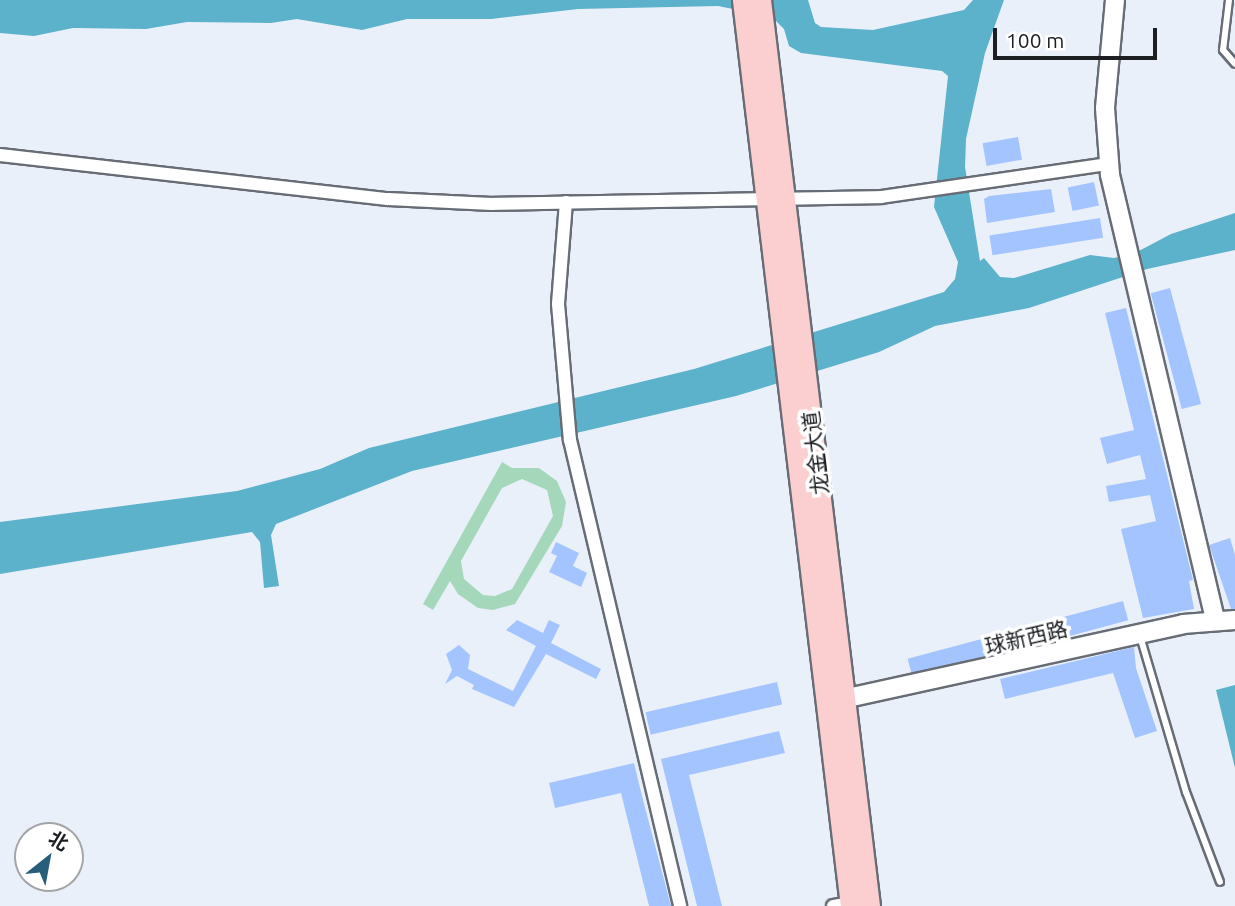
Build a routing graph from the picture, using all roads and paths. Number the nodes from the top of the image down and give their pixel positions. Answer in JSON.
{"nodes":[{"id":1,"x":1115,"y":0,"type":"edge"},
{"id":2,"x":1229,"y":0,"type":"edge"},
{"id":3,"x":753,"y":10,"type":"edge"},
{"id":4,"x":1235,"y":64,"type":"edge"},
{"id":5,"x":0,"y":155,"type":"edge"},
{"id":6,"x":1108,"y":164,"type":"junction"},
{"id":7,"x":776,"y":200,"type":"junction"},
{"id":8,"x":566,"y":202,"type":"junction"},
{"id":9,"x":1215,"y":620,"type":"junction"},
{"id":10,"x":1235,"y":620,"type":"edge"},
{"id":11,"x":1140,"y":634,"type":"junction"},
{"id":12,"x":835,"y":701,"type":"junction"},
{"id":13,"x":1220,"y":882,"type":"dead end"},
{"id":14,"x":851,"y":905,"type":"edge"},
{"id":15,"x":680,"y":906,"type":"edge"}],
"edges":[{"from":1,"to":6,"type":"street"},
{"from":2,"to":4,"type":"lane"},
{"from":3,"to":7,"type":"main road","name":"龙金大道"},
{"from":5,"to":8,"type":"street"},
{"from":6,"to":7,"type":"street"},
{"from":6,"to":9,"type":"street"},
{"from":7,"to":8,"type":"street"},
{"from":7,"to":12,"type":"main road","name":"龙金大道"},
{"from":8,"to":15,"type":"street"},
{"from":9,"to":10,"type":"street","name":"球新西路"},
{"from":9,"to":11,"type":"street","name":"球新西路"},
{"from":11,"to":12,"type":"street","name":"球新西路"},
{"from":11,"to":13,"type":"lane"},
{"from":12,"to":14,"type":"main road","name":"龙金大道"}]}
